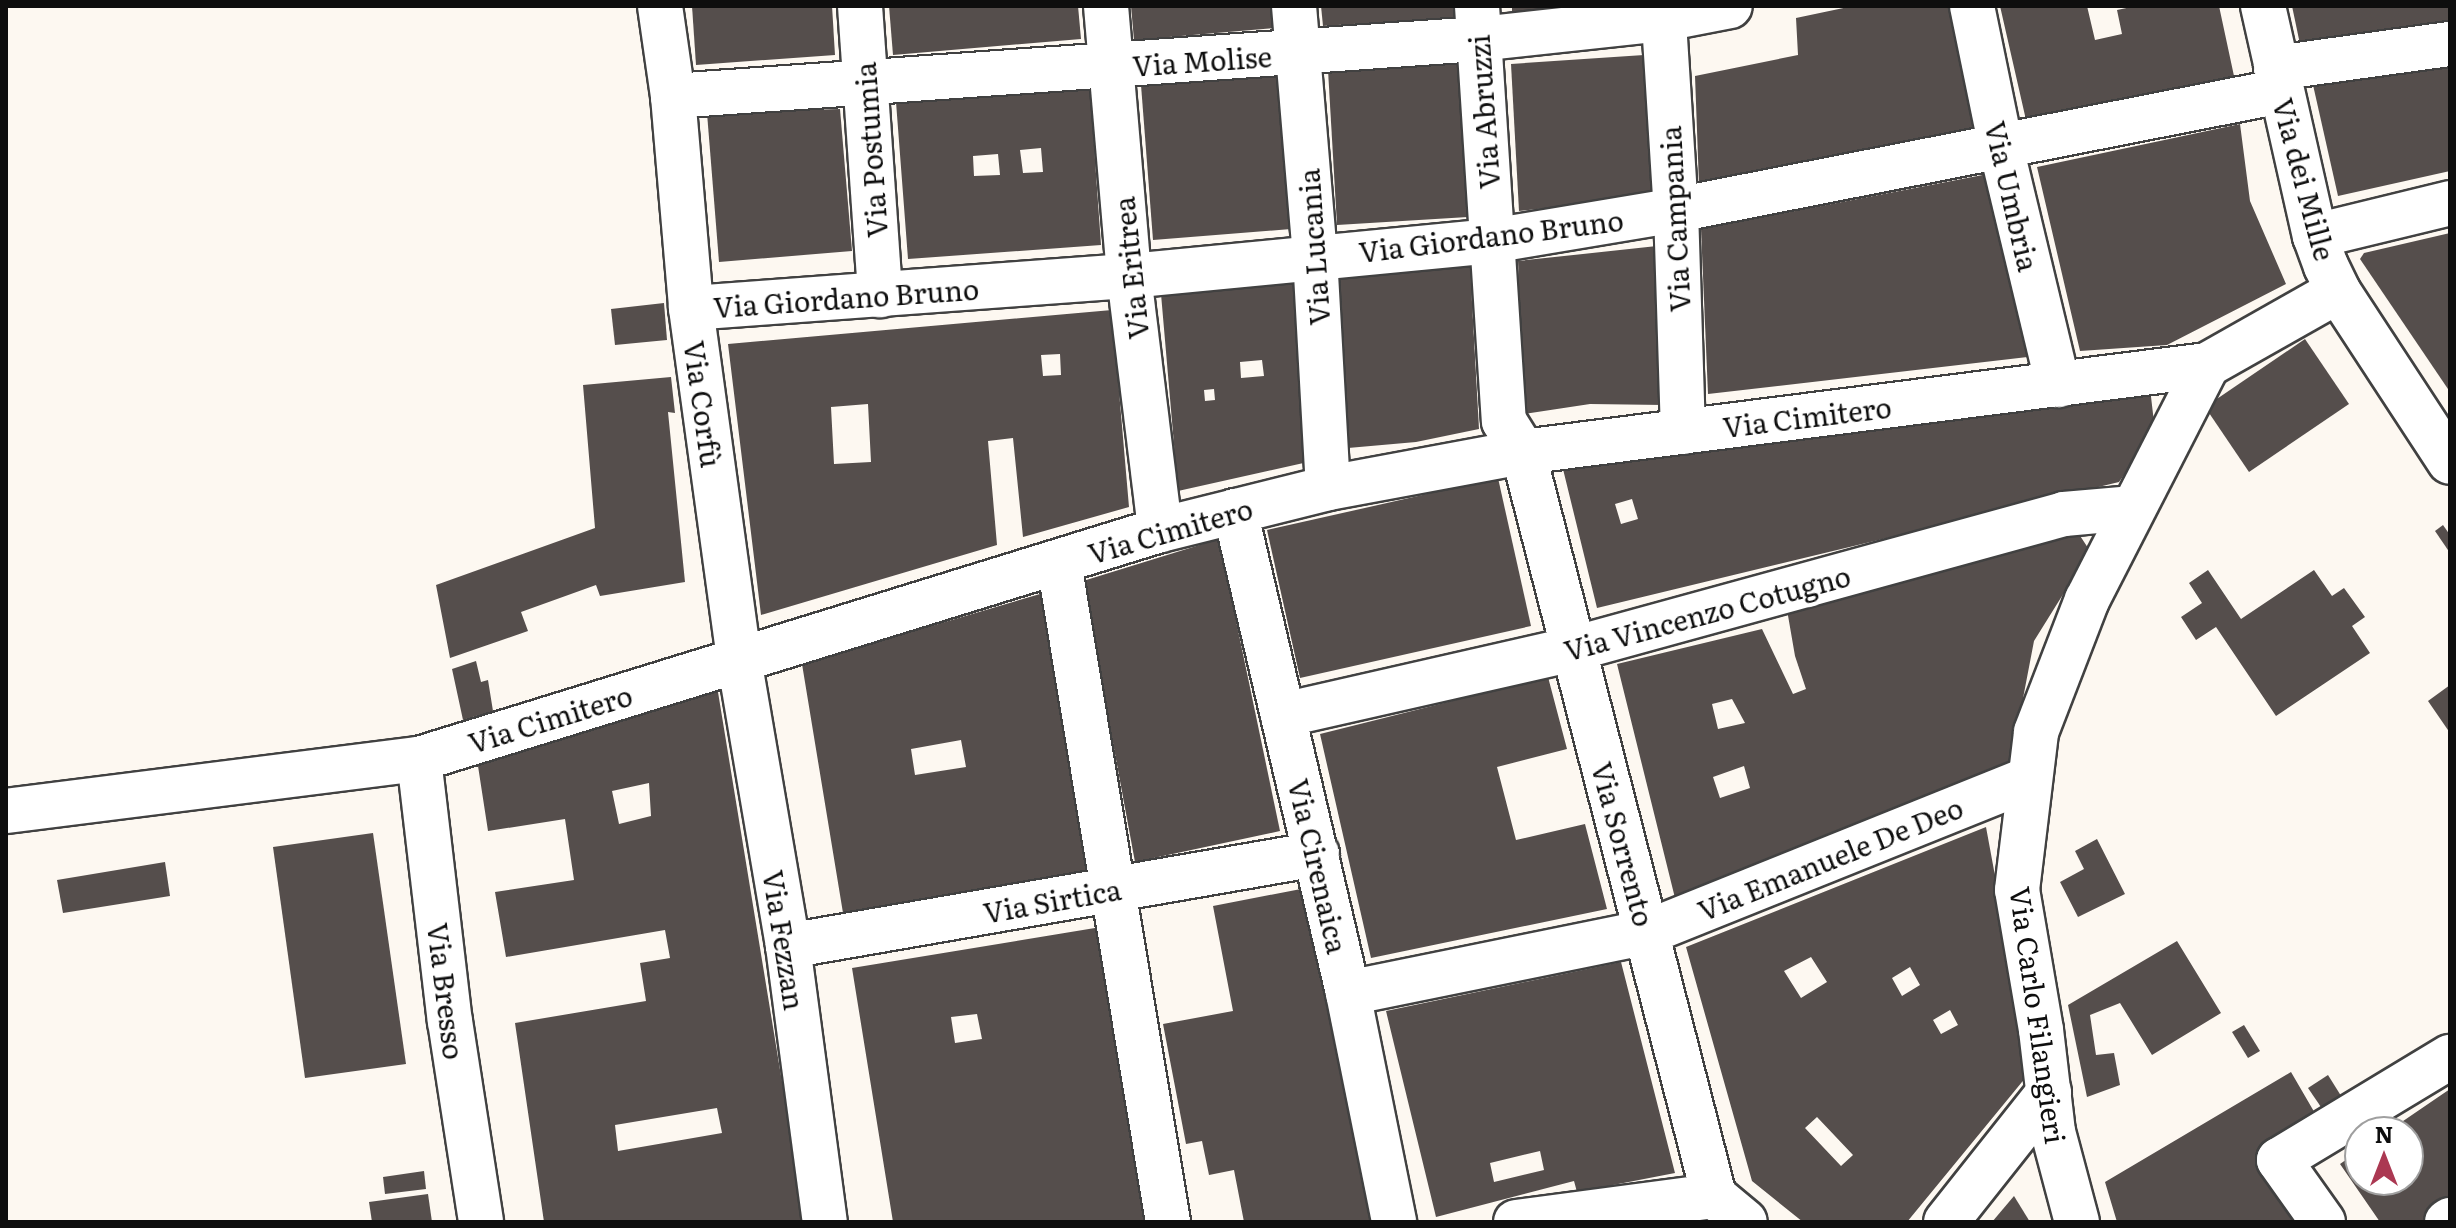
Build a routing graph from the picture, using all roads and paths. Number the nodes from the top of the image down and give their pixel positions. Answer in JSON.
{"nodes":[{"id":1,"x":660,"y":6,"type":"edge"},
{"id":2,"x":860,"y":6,"type":"edge"},
{"id":3,"x":1106,"y":6,"type":"edge"},
{"id":4,"x":1294,"y":6,"type":"edge"},
{"id":5,"x":1730,"y":6,"type":"edge"},
{"id":6,"x":1972,"y":6,"type":"edge"},
{"id":7,"x":2263,"y":6,"type":"edge"},
{"id":8,"x":1663,"y":12,"type":"edge"},
{"id":9,"x":1478,"y":23,"type":"edge"},
{"id":10,"x":2450,"y":44,"type":"edge"},
{"id":11,"x":1298,"y":53,"type":"junction"},
{"id":12,"x":1113,"y":67,"type":"junction"},
{"id":13,"x":2278,"y":79,"type":"junction"},
{"id":14,"x":866,"y":83,"type":"junction"},
{"id":15,"x":673,"y":96,"type":"junction"},
{"id":16,"x":2000,"y":143,"type":"junction"},
{"id":17,"x":2450,"y":203,"type":"edge"},
{"id":18,"x":1676,"y":210,"type":"junction"},
{"id":19,"x":2315,"y":236,"type":"junction"},
{"id":20,"x":1491,"y":241,"type":"junction"},
{"id":21,"x":1315,"y":256,"type":"junction"},
{"id":22,"x":1129,"y":276,"type":"junction"},
{"id":23,"x":2338,"y":291,"type":"junction"},
{"id":24,"x":880,"y":295,"type":"junction"},
{"id":25,"x":691,"y":308,"type":"junction"},
{"id":26,"x":2207,"y":365,"type":"junction"},
{"id":27,"x":2058,"y":385,"type":"junction"},
{"id":28,"x":1683,"y":432,"type":"junction"},
{"id":29,"x":1523,"y":452,"type":"junction"},
{"id":30,"x":2450,"y":462,"type":"edge"},
{"id":31,"x":1328,"y":488,"type":"junction"},
{"id":32,"x":2131,"y":508,"type":"junction"},
{"id":33,"x":1235,"y":511,"type":"junction"},
{"id":34,"x":1160,"y":530,"type":"junction"},
{"id":35,"x":1059,"y":563,"type":"junction"},
{"id":36,"x":1573,"y":649,"type":"junction"},
{"id":37,"x":739,"y":659,"type":"junction"},
{"id":38,"x":1283,"y":715,"type":"junction"},
{"id":39,"x":419,"y":759,"type":"junction"},
{"id":40,"x":2029,"y":779,"type":"junction"},
{"id":41,"x":6,"y":811,"type":"edge"},
{"id":42,"x":1317,"y":854,"type":"junction"},
{"id":43,"x":1114,"y":889,"type":"junction"},
{"id":44,"x":1648,"y":932,"type":"junction"},
{"id":45,"x":788,"y":946,"type":"junction"},
{"id":46,"x":1348,"y":993,"type":"junction"},
{"id":47,"x":2450,"y":1057,"type":"edge"},
{"id":48,"x":2049,"y":1092,"type":"junction"},
{"id":49,"x":1730,"y":1209,"type":"edge"},
{"id":50,"x":481,"y":1222,"type":"edge"},
{"id":51,"x":825,"y":1222,"type":"edge"},
{"id":52,"x":1168,"y":1222,"type":"edge"},
{"id":53,"x":1394,"y":1222,"type":"edge"},
{"id":54,"x":1516,"y":1222,"type":"edge"},
{"id":55,"x":1946,"y":1222,"type":"edge"},
{"id":56,"x":2077,"y":1222,"type":"edge"},
{"id":57,"x":2323,"y":1222,"type":"edge"}],
"edges":[{"from":1,"to":15,"type":"street","name":"Via Corfù"},
{"from":2,"to":14,"type":"street","name":"Via Postumia"},
{"from":3,"to":12,"type":"street","name":"Via Eritrea"},
{"from":4,"to":11,"type":"street","name":"Via Lucania"},
{"from":5,"to":8,"type":"street","name":"Via Molise"},
{"from":6,"to":16,"type":"street","name":"Via Umbria"},
{"from":7,"to":13,"type":"street","name":"Via dei Mille"},
{"from":8,"to":9,"type":"street","name":"Via Molise"},
{"from":8,"to":18,"type":"street","name":"Via Campania"},
{"from":9,"to":11,"type":"street","name":"Via Molise"},
{"from":9,"to":20,"type":"street","name":"Via Abruzzi"},
{"from":10,"to":13,"type":"street","name":"Via Giordano Bruno"},
{"from":11,"to":12,"type":"street","name":"Via Molise"},
{"from":11,"to":21,"type":"street","name":"Via Lucania"},
{"from":12,"to":14,"type":"street","name":"Via Molise"},
{"from":12,"to":22,"type":"street","name":"Via Eritrea"},
{"from":13,"to":16,"type":"street","name":"Via Giordano Bruno"},
{"from":13,"to":19,"type":"street","name":"Via dei Mille"},
{"from":14,"to":15,"type":"street","name":"Via Molise"},
{"from":14,"to":24,"type":"street","name":"Via Postumia"},
{"from":15,"to":25,"type":"street","name":"Via Corfù"},
{"from":16,"to":18,"type":"street","name":"Via Giordano Bruno"},
{"from":16,"to":27,"type":"street","name":"Via Umbria"},
{"from":17,"to":19,"type":"street"},
{"from":18,"to":20,"type":"street","name":"Via Giordano Bruno"},
{"from":18,"to":28,"type":"street","name":"Via Campania"},
{"from":19,"to":23,"type":"street","name":"Via dei Mille"},
{"from":20,"to":21,"type":"street","name":"Via Giordano Bruno"},
{"from":20,"to":29,"type":"street","name":"Via Abruzzi"},
{"from":21,"to":22,"type":"street","name":"Via Giordano Bruno"},
{"from":21,"to":31,"type":"street","name":"Via Lucania"},
{"from":22,"to":24,"type":"street","name":"Via Giordano Bruno"},
{"from":22,"to":34,"type":"street","name":"Via Eritrea"},
{"from":23,"to":26,"type":"street","name":"Via Cimitero"},
{"from":23,"to":30,"type":"street","name":"Via dei Mille"},
{"from":24,"to":25,"type":"street","name":"Via Giordano Bruno"},
{"from":25,"to":37,"type":"street","name":"Via Corfù"},
{"from":26,"to":27,"type":"street","name":"Via Cimitero"},
{"from":26,"to":32,"type":"street","name":"Via Carlo Filangieri"},
{"from":27,"to":28,"type":"street","name":"Via Cimitero"},
{"from":28,"to":29,"type":"street","name":"Via Cimitero"},
{"from":29,"to":31,"type":"street","name":"Via Cimitero"},
{"from":29,"to":36,"type":"street","name":"Via Sorrento"},
{"from":31,"to":33,"type":"street","name":"Via Cimitero"},
{"from":32,"to":36,"type":"street","name":"Via Vincenzo Cotugno"},
{"from":32,"to":40,"type":"street","name":"Via Carlo Filangieri"},
{"from":33,"to":34,"type":"street","name":"Via Cimitero"},
{"from":33,"to":38,"type":"street","name":"Via Cirenaica"},
{"from":34,"to":35,"type":"street","name":"Via Cimitero"},
{"from":35,"to":37,"type":"street","name":"Via Cimitero"},
{"from":35,"to":43,"type":"street"},
{"from":36,"to":38,"type":"street","name":"Via Vincenzo Cotugno"},
{"from":36,"to":44,"type":"street","name":"Via Sorrento"},
{"from":37,"to":39,"type":"street","name":"Via Cimitero"},
{"from":37,"to":45,"type":"street","name":"Via Fezzan"},
{"from":38,"to":42,"type":"street","name":"Via Cirenaica"},
{"from":39,"to":41,"type":"street","name":"Via Cimitero"},
{"from":39,"to":50,"type":"street","name":"Via Bresso"},
{"from":40,"to":44,"type":"street","name":"Via Emanuele De Deo"},
{"from":40,"to":48,"type":"street","name":"Via Carlo Filangieri"},
{"from":42,"to":43,"type":"street","name":"Via Sirtica"},
{"from":42,"to":46,"type":"street","name":"Via Cirenaica"},
{"from":43,"to":45,"type":"street","name":"Via Sirtica"},
{"from":43,"to":52,"type":"street"},
{"from":44,"to":46,"type":"street","name":"Via Emanuele De Deo"},
{"from":44,"to":49,"type":"street","name":"Via Sorrento"},
{"from":45,"to":51,"type":"street","name":"Via Fezzan"},
{"from":46,"to":53,"type":"street","name":"Via Cirenaica"},
{"from":47,"to":57,"type":"street"},
{"from":48,"to":55,"type":"street"},
{"from":48,"to":56,"type":"street","name":"Via Carlo Filangieri"},
{"from":49,"to":54,"type":"street"}]}
